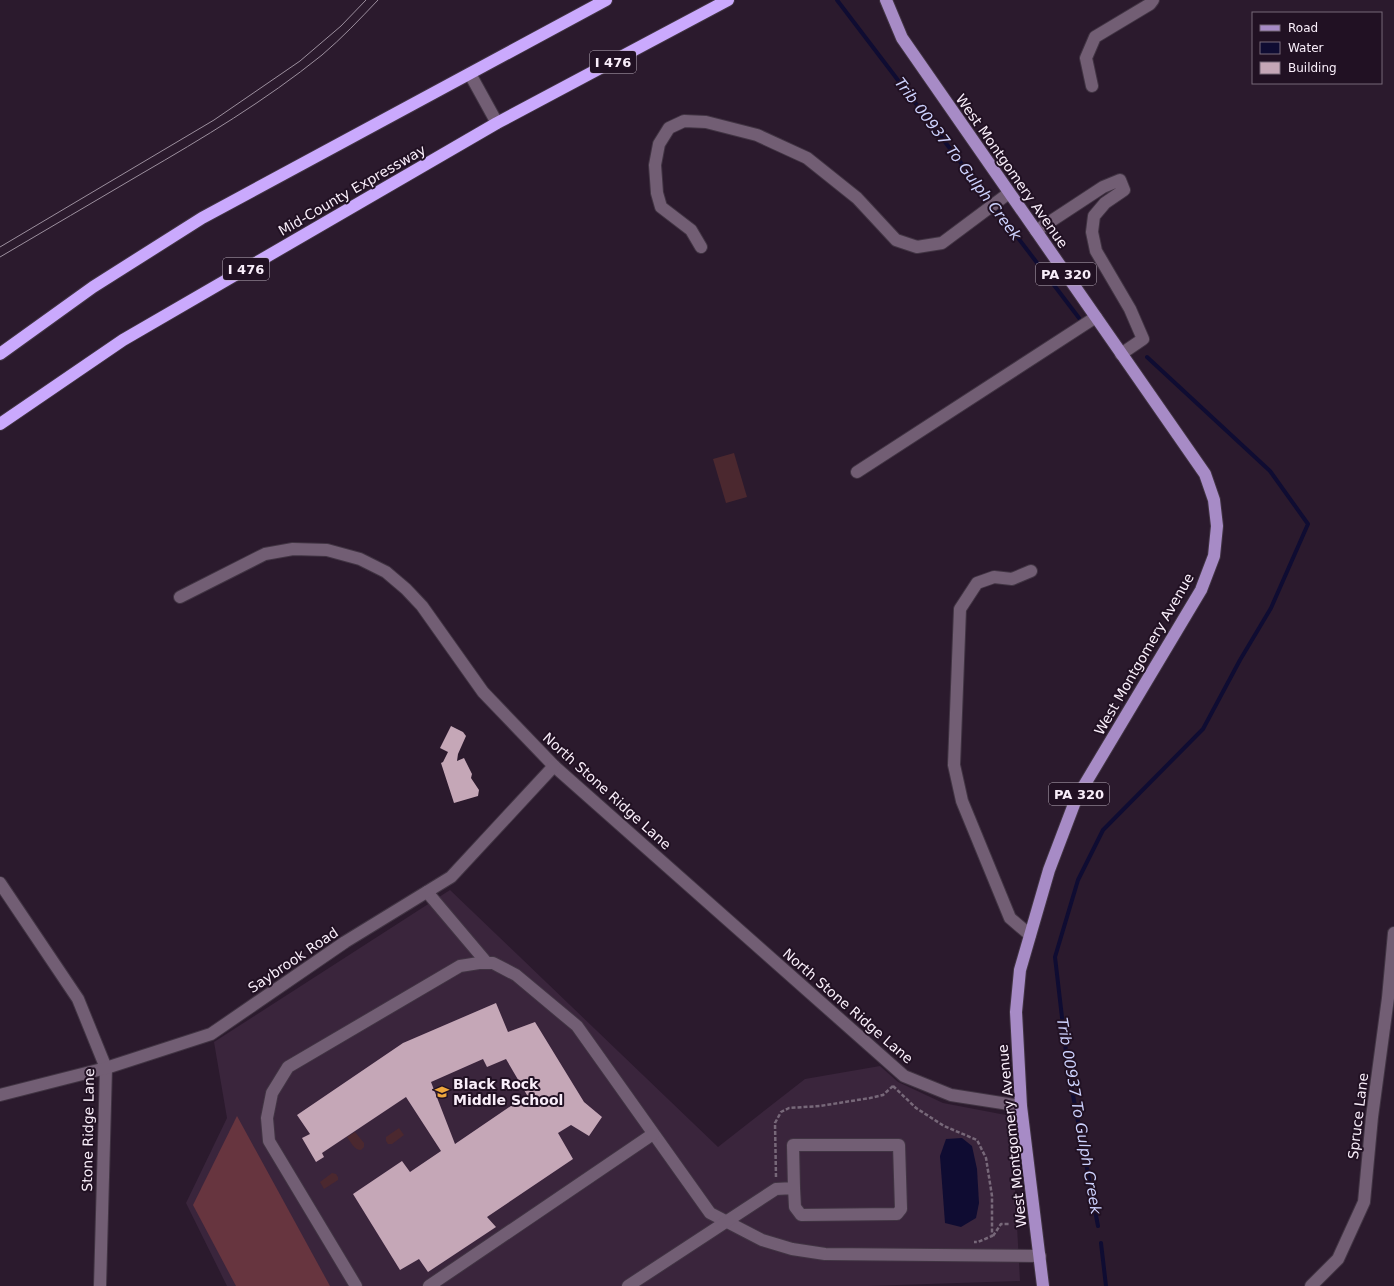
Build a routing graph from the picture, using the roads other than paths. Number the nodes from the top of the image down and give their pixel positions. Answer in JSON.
{"nodes":[{"id":1,"x":606,"y":0,"type":"edge"},
{"id":2,"x":728,"y":0,"type":"edge"},
{"id":3,"x":886,"y":0,"type":"edge"},
{"id":4,"x":1153,"y":0,"type":"edge"},
{"id":5,"x":470,"y":74,"type":"junction"},
{"id":6,"x":1092,"y":86,"type":"dead end"},
{"id":7,"x":497,"y":123,"type":"junction"},
{"id":8,"x":1009,"y":193,"type":"junction"},
{"id":9,"x":1036,"y":231,"type":"junction"},
{"id":10,"x":701,"y":247,"type":"dead end"},
{"id":11,"x":1096,"y":317,"type":"junction"},
{"id":12,"x":0,"y":354,"type":"edge"},
{"id":13,"x":1121,"y":354,"type":"junction"},
{"id":14,"x":0,"y":424,"type":"edge"},
{"id":15,"x":858,"y":472,"type":"dead end"},
{"id":16,"x":1031,"y":571,"type":"dead end"},
{"id":17,"x":180,"y":596,"type":"dead end"},
{"id":18,"x":554,"y":766,"type":"junction"},
{"id":19,"x":0,"y":883,"type":"edge"},
{"id":20,"x":427,"y":892,"type":"junction"},
{"id":21,"x":1394,"y":933,"type":"edge"},
{"id":22,"x":1030,"y":935,"type":"junction"},
{"id":23,"x":487,"y":963,"type":"junction"},
{"id":24,"x":1391,"y":998,"type":"edge"},
{"id":25,"x":106,"y":1068,"type":"junction"},
{"id":26,"x":0,"y":1095,"type":"edge"},
{"id":27,"x":1021,"y":1106,"type":"junction"},
{"id":28,"x":653,"y":1134,"type":"junction"},
{"id":29,"x":794,"y":1188,"type":"junction"},
{"id":30,"x":726,"y":1221,"type":"junction"},
{"id":31,"x":1040,"y":1256,"type":"junction"},
{"id":32,"x":100,"y":1286,"type":"edge"},
{"id":33,"x":356,"y":1286,"type":"edge"},
{"id":34,"x":429,"y":1286,"type":"edge"},
{"id":35,"x":628,"y":1286,"type":"edge"},
{"id":36,"x":1043,"y":1286,"type":"edge"},
{"id":37,"x":1311,"y":1286,"type":"edge"}],
"edges":[{"from":1,"to":5,"type":"highway"},
{"from":2,"to":7,"type":"highway","name":"Mid-County Expressway","number":"I 476"},
{"from":3,"to":8,"type":"main road","name":"West Montgomery Avenue","number":"PA 320"},
{"from":4,"to":6,"type":"street"},
{"from":5,"to":7,"type":"street"},
{"from":5,"to":12,"type":"highway"},
{"from":7,"to":14,"type":"highway","name":"Mid-County Expressway","number":"I 476"},
{"from":8,"to":9,"type":"main road","name":"West Montgomery Avenue","number":"PA 320"},
{"from":8,"to":10,"type":"street"},
{"from":9,"to":11,"type":"main road","name":"West Montgomery Avenue","number":"PA 320"},
{"from":9,"to":13,"type":"street"},
{"from":11,"to":13,"type":"main road","name":"West Montgomery Avenue","number":"PA 320"},
{"from":11,"to":15,"type":"street"},
{"from":13,"to":22,"type":"main road","name":"West Montgomery Avenue","number":"PA 320"},
{"from":16,"to":22,"type":"street"},
{"from":17,"to":18,"type":"street","name":"North Stone Ridge Lane"},
{"from":18,"to":20,"type":"street","name":"Saybrook Road"},
{"from":18,"to":27,"type":"street","name":"North Stone Ridge Lane"},
{"from":19,"to":25,"type":"street","name":"Stone Ridge Lane"},
{"from":20,"to":23,"type":"street"},
{"from":20,"to":25,"type":"street","name":"Saybrook Road"},
{"from":21,"to":24,"type":"street","name":"Spruce Lane"},
{"from":22,"to":27,"type":"main road","name":"West Montgomery Avenue","number":"PA 320"},
{"from":23,"to":28,"type":"street"},
{"from":23,"to":33,"type":"street"},
{"from":24,"to":37,"type":"street","name":"Spruce Lane"},
{"from":25,"to":26,"type":"street","name":"Saybrook Road"},
{"from":25,"to":32,"type":"street","name":"Stone Ridge Lane"},
{"from":27,"to":31,"type":"main road","name":"West Montgomery Avenue","number":"PA 320"},
{"from":28,"to":30,"type":"street"},
{"from":28,"to":34,"type":"street"},
{"from":29,"to":29,"type":"street"},
{"from":29,"to":30,"type":"street"},
{"from":30,"to":31,"type":"street"},
{"from":30,"to":35,"type":"street"},
{"from":31,"to":36,"type":"main road","name":"West Montgomery Avenue","number":"PA 320"}]}
